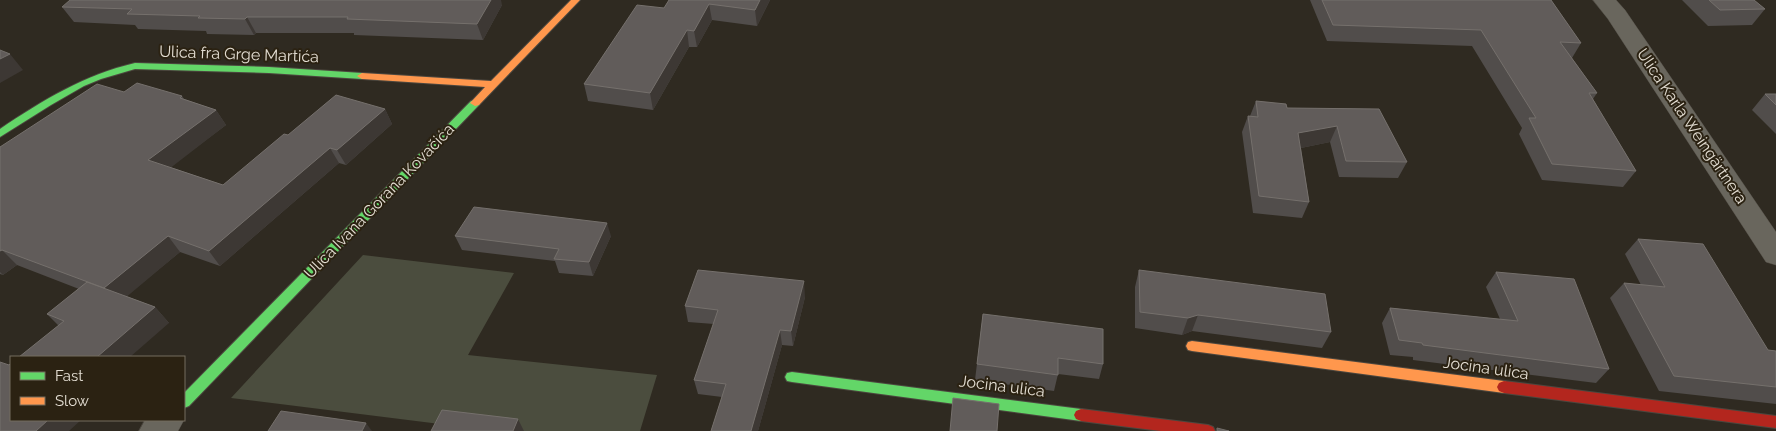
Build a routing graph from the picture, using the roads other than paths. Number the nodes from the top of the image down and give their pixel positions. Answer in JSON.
{"nodes":[{"id":1,"x":576,"y":0,"type":"edge"},
{"id":2,"x":1604,"y":0,"type":"edge"},
{"id":3,"x":494,"y":84,"type":"junction"},
{"id":4,"x":0,"y":134,"type":"edge"},
{"id":5,"x":1776,"y":254,"type":"edge"},
{"id":6,"x":1192,"y":346,"type":"dead end"},
{"id":7,"x":792,"y":377,"type":"dead end"},
{"id":8,"x":185,"y":401,"type":"edge"},
{"id":9,"x":166,"y":421,"type":"edge"},
{"id":10,"x":1776,"y":422,"type":"edge"},
{"id":11,"x":156,"y":431,"type":"edge"},
{"id":12,"x":1208,"y":431,"type":"edge"}],
"edges":[{"from":1,"to":3,"type":"street","name":"Ulica Ivana Gorana Kovačića"},
{"from":2,"to":5,"type":"street","name":"Ulica Karla Weingärtnera"},
{"from":3,"to":4,"type":"street","name":"Ulica fra Grge Martića"},
{"from":3,"to":8,"type":"street","name":"Ulica Ivana Gorana Kovačića"},
{"from":6,"to":10,"type":"street","name":"Jocina ulica"},
{"from":7,"to":12,"type":"street","name":"Jocina ulica"},
{"from":9,"to":11,"type":"street"}]}
